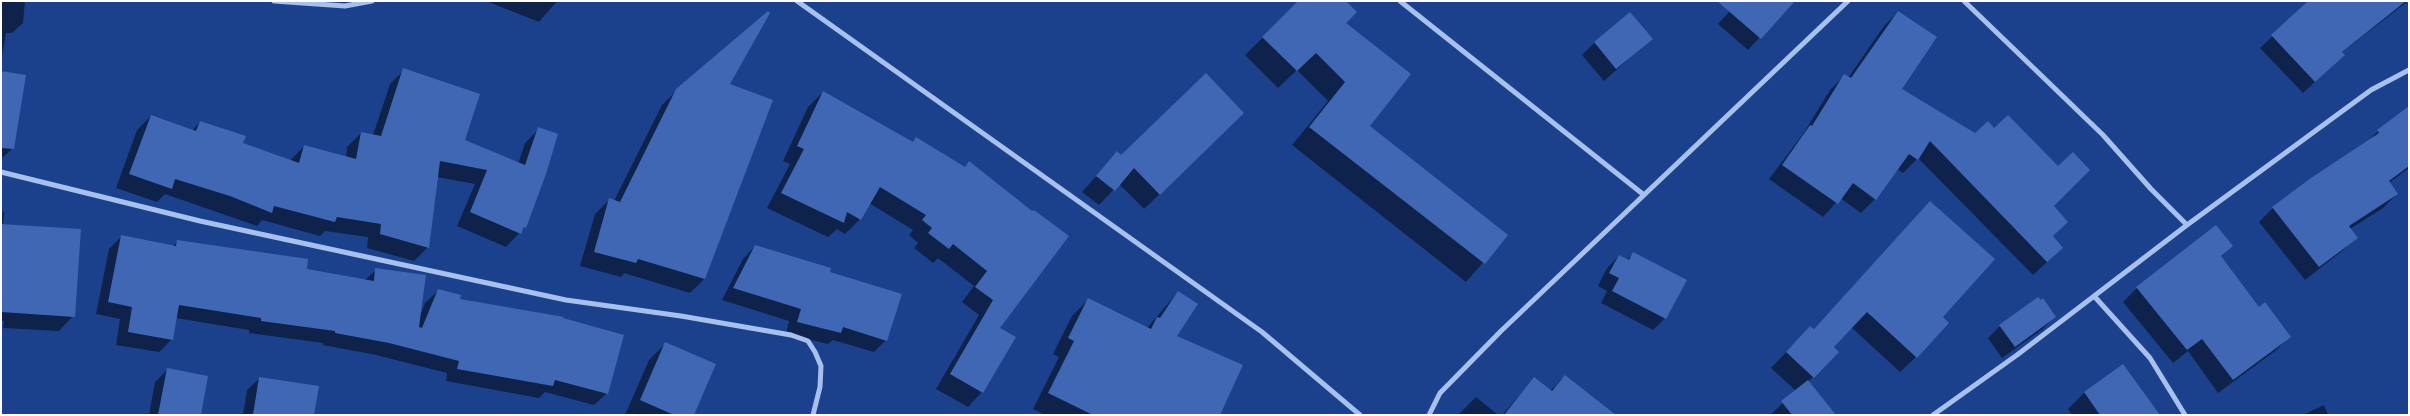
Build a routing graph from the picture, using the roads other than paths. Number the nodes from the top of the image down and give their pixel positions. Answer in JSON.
{"nodes":[{"id":1,"x":274,"y":1,"type":"edge"},
{"id":2,"x":372,"y":1,"type":"edge"},
{"id":3,"x":797,"y":1,"type":"edge"},
{"id":4,"x":1400,"y":1,"type":"edge"},
{"id":5,"x":1848,"y":1,"type":"edge"},
{"id":6,"x":1964,"y":1,"type":"edge"},
{"id":7,"x":2409,"y":70,"type":"edge"},
{"id":8,"x":1,"y":172,"type":"edge"},
{"id":9,"x":1644,"y":195,"type":"junction"},
{"id":10,"x":2187,"y":225,"type":"junction"},
{"id":11,"x":2094,"y":296,"type":"junction"},
{"id":12,"x":813,"y":415,"type":"edge"},
{"id":13,"x":1360,"y":415,"type":"edge"},
{"id":14,"x":1429,"y":415,"type":"edge"},
{"id":15,"x":1933,"y":415,"type":"edge"},
{"id":16,"x":2185,"y":415,"type":"edge"}],
"edges":[{"from":1,"to":2,"type":"street"},
{"from":3,"to":13,"type":"street"},
{"from":4,"to":9,"type":"street"},
{"from":5,"to":9,"type":"street"},
{"from":6,"to":10,"type":"street"},
{"from":7,"to":10,"type":"street"},
{"from":8,"to":12,"type":"street"},
{"from":9,"to":14,"type":"street"},
{"from":10,"to":11,"type":"street"},
{"from":11,"to":15,"type":"street"},
{"from":11,"to":16,"type":"street"}]}
